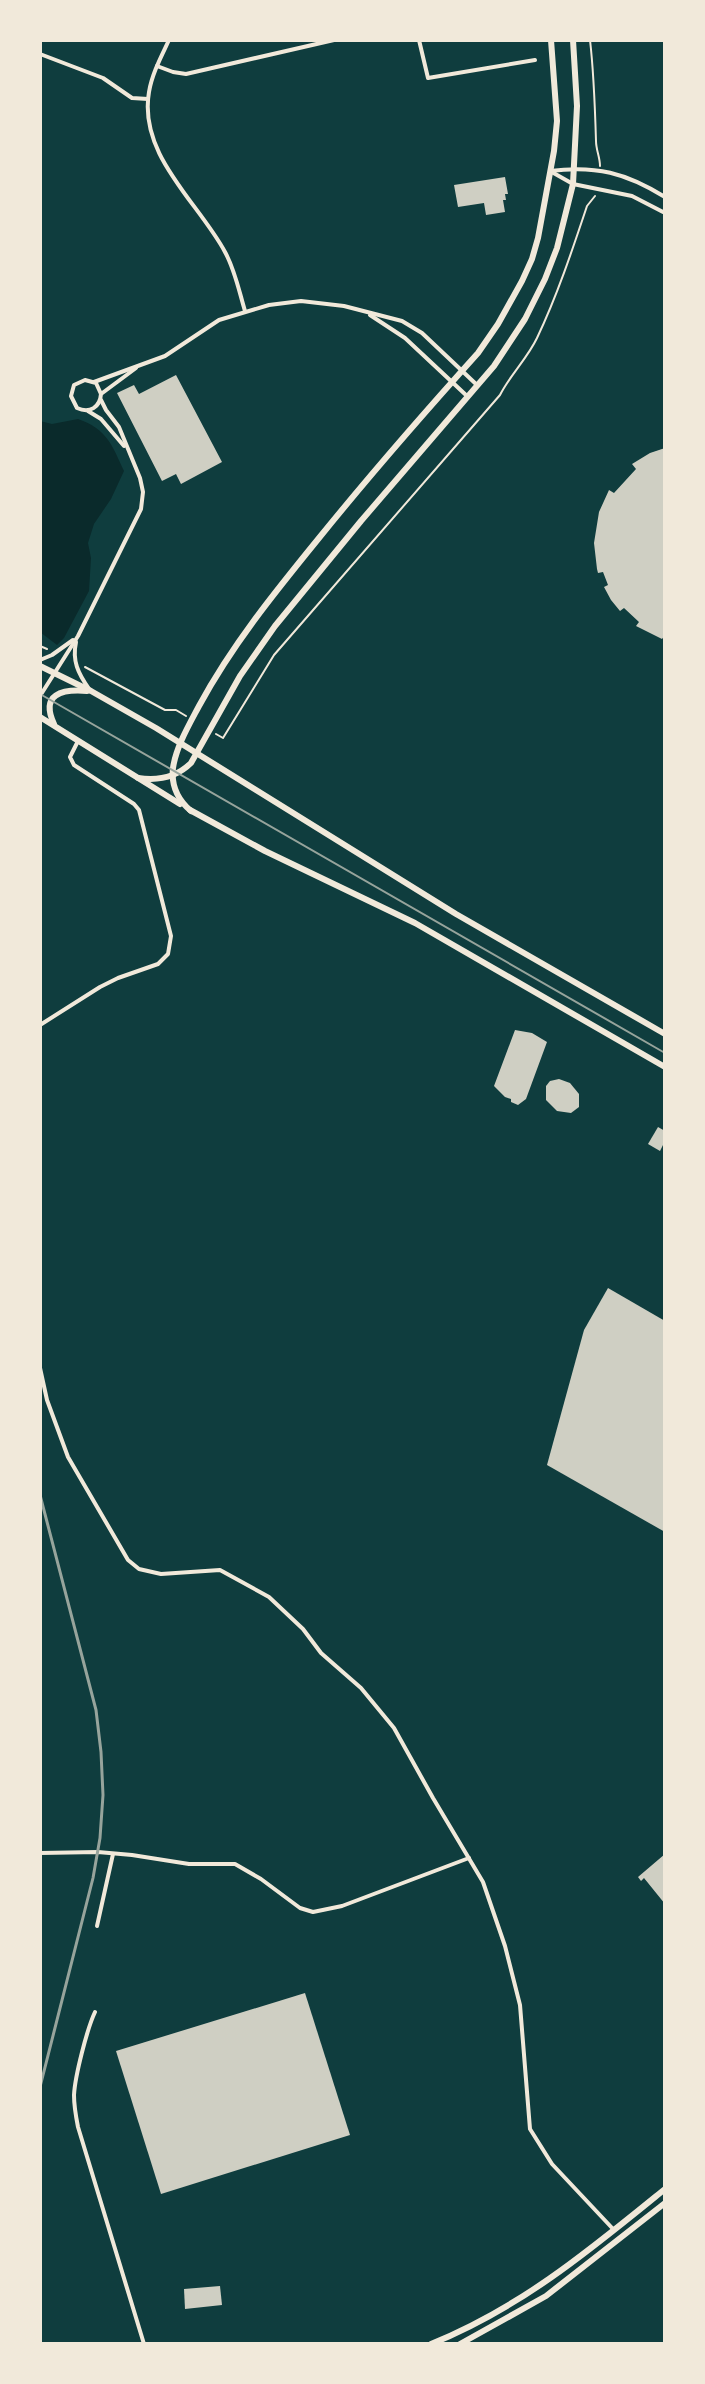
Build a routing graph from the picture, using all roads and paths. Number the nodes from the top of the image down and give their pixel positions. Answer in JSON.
{"nodes":[{"id":1,"x":169,"y":40,"type":"edge"},
{"id":2,"x":334,"y":40,"type":"edge"},
{"id":3,"x":419,"y":40,"type":"edge"},
{"id":4,"x":551,"y":40,"type":"edge"},
{"id":5,"x":573,"y":40,"type":"edge"},
{"id":6,"x":590,"y":40,"type":"edge"},
{"id":7,"x":40,"y":54,"type":"edge"},
{"id":8,"x":535,"y":60,"type":"dead end"},
{"id":9,"x":157,"y":66,"type":"junction"},
{"id":10,"x":148,"y":99,"type":"junction"},
{"id":11,"x":600,"y":161,"type":"dead end"},
{"id":12,"x":575,"y":168,"type":"junction"},
{"id":13,"x":550,"y":171,"type":"junction"},
{"id":14,"x":573,"y":184,"type":"junction"},
{"id":15,"x":596,"y":194,"type":"dead end"},
{"id":16,"x":665,"y":197,"type":"edge"},
{"id":17,"x":665,"y":213,"type":"edge"},
{"id":18,"x":245,"y":311,"type":"junction"},
{"id":19,"x":365,"y":311,"type":"junction"},
{"id":20,"x":138,"y":366,"type":"junction"},
{"id":21,"x":463,"y":370,"type":"junction"},
{"id":22,"x":94,"y":382,"type":"junction"},
{"id":23,"x":452,"y":382,"type":"junction"},
{"id":24,"x":477,"y":385,"type":"junction"},
{"id":25,"x":468,"y":396,"type":"junction"},
{"id":26,"x":101,"y":397,"type":"junction"},
{"id":27,"x":88,"y":411,"type":"junction"},
{"id":28,"x":128,"y":451,"type":"junction"},
{"id":29,"x":78,"y":636,"type":"junction"},
{"id":30,"x":40,"y":646,"type":"edge"},
{"id":31,"x":53,"y":650,"type":"dead end"},
{"id":32,"x":40,"y":663,"type":"edge"},
{"id":33,"x":79,"y":664,"type":"dead end"},
{"id":34,"x":55,"y":673,"type":"junction"},
{"id":35,"x":91,"y":691,"type":"junction"},
{"id":36,"x":40,"y":696,"type":"edge"},
{"id":37,"x":183,"y":714,"type":"dead end"},
{"id":38,"x":40,"y":717,"type":"edge"},
{"id":39,"x":54,"y":726,"type":"junction"},
{"id":40,"x":216,"y":734,"type":"dead end"},
{"id":41,"x":78,"y":741,"type":"junction"},
{"id":42,"x":181,"y":743,"type":"junction"},
{"id":43,"x":197,"y":753,"type":"junction"},
{"id":44,"x":173,"y":776,"type":"junction"},
{"id":45,"x":138,"y":778,"type":"junction"},
{"id":46,"x":191,"y":811,"type":"junction"},
{"id":47,"x":40,"y":1025,"type":"edge"},
{"id":48,"x":665,"y":1034,"type":"edge"},
{"id":49,"x":665,"y":1067,"type":"edge"},
{"id":50,"x":40,"y":1368,"type":"edge"},
{"id":51,"x":40,"y":1853,"type":"edge"},
{"id":52,"x":113,"y":1854,"type":"junction"},
{"id":53,"x":469,"y":1858,"type":"junction"},
{"id":54,"x":97,"y":1926,"type":"dead end"},
{"id":55,"x":95,"y":2012,"type":"dead end"},
{"id":56,"x":665,"y":2189,"type":"edge"},
{"id":57,"x":665,"y":2203,"type":"edge"},
{"id":58,"x":614,"y":2230,"type":"junction"},
{"id":59,"x":143,"y":2344,"type":"edge"},
{"id":60,"x":431,"y":2344,"type":"edge"},
{"id":61,"x":460,"y":2344,"type":"edge"}],
"edges":[{"from":1,"to":9,"type":"street"},
{"from":2,"to":9,"type":"street"},
{"from":3,"to":8,"type":"street"},
{"from":4,"to":13,"type":"main road"},
{"from":5,"to":12,"type":"main road"},
{"from":6,"to":11,"type":"path"},
{"from":7,"to":10,"type":"street"},
{"from":9,"to":10,"type":"street"},
{"from":10,"to":18,"type":"street"},
{"from":12,"to":13,"type":"street"},
{"from":12,"to":14,"type":"main road"},
{"from":12,"to":16,"type":"street"},
{"from":13,"to":14,"type":"street"},
{"from":13,"to":21,"type":"main road"},
{"from":14,"to":17,"type":"street"},
{"from":14,"to":24,"type":"main road"},
{"from":15,"to":40,"type":"path"},
{"from":18,"to":19,"type":"street"},
{"from":18,"to":20,"type":"street"},
{"from":19,"to":21,"type":"street"},
{"from":19,"to":23,"type":"street"},
{"from":20,"to":22,"type":"street"},
{"from":20,"to":26,"type":"street"},
{"from":21,"to":23,"type":"main road"},
{"from":21,"to":24,"type":"street"},
{"from":22,"to":26,"type":"street"},
{"from":22,"to":27,"type":"street"},
{"from":23,"to":25,"type":"street"},
{"from":23,"to":42,"type":"main road"},
{"from":24,"to":25,"type":"main road"},
{"from":25,"to":43,"type":"main road"},
{"from":26,"to":27,"type":"street"},
{"from":26,"to":28,"type":"street"},
{"from":27,"to":28,"type":"street"},
{"from":28,"to":29,"type":"street"},
{"from":29,"to":32,"type":"street"},
{"from":29,"to":34,"type":"street"},
{"from":29,"to":35,"type":"street"},
{"from":30,"to":31,"type":"path"},
{"from":32,"to":34,"type":"main road"},
{"from":33,"to":37,"type":"path"},
{"from":34,"to":35,"type":"main road"},
{"from":34,"to":36,"type":"street"},
{"from":35,"to":39,"type":"main road"},
{"from":35,"to":42,"type":"main road"},
{"from":38,"to":39,"type":"main road"},
{"from":39,"to":41,"type":"main road"},
{"from":41,"to":45,"type":"main road"},
{"from":41,"to":47,"type":"street"},
{"from":42,"to":43,"type":"main road"},
{"from":42,"to":44,"type":"main road"},
{"from":43,"to":44,"type":"main road"},
{"from":43,"to":48,"type":"main road"},
{"from":44,"to":45,"type":"main road"},
{"from":44,"to":46,"type":"main road"},
{"from":45,"to":46,"type":"main road"},
{"from":46,"to":49,"type":"main road"},
{"from":50,"to":53,"type":"street"},
{"from":51,"to":52,"type":"street"},
{"from":52,"to":53,"type":"street"},
{"from":52,"to":54,"type":"street"},
{"from":53,"to":58,"type":"street"},
{"from":55,"to":59,"type":"street"},
{"from":56,"to":58,"type":"main road"},
{"from":57,"to":61,"type":"main road"},
{"from":58,"to":60,"type":"main road"}]}
